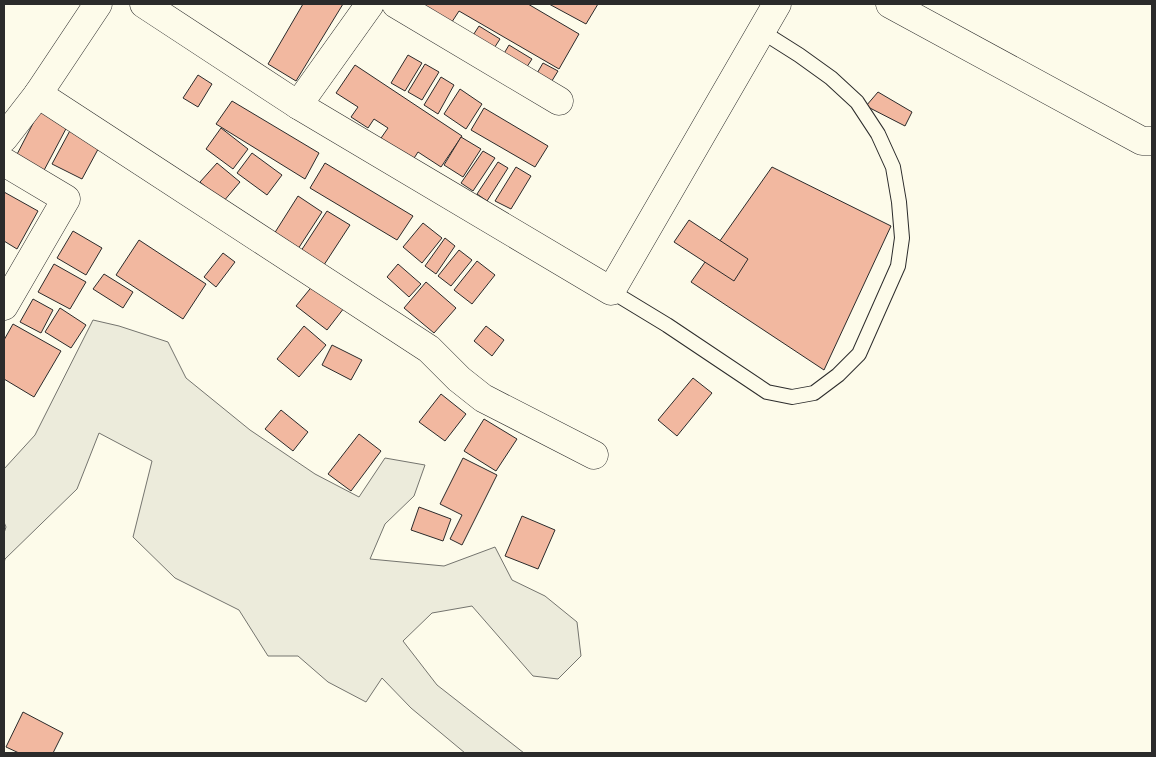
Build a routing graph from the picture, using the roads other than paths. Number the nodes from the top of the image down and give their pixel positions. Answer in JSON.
{"nodes":[{"id":1,"x":98,"y":4,"type":"edge"},
{"id":2,"x":144,"y":4,"type":"edge"},
{"id":3,"x":370,"y":4,"type":"edge"},
{"id":4,"x":396,"y":4,"type":"edge"},
{"id":5,"x":777,"y":4,"type":"edge"},
{"id":6,"x":890,"y":4,"type":"edge"},
{"id":7,"x":760,"y":32,"type":"junction"},
{"id":8,"x":38,"y":94,"type":"junction"},
{"id":9,"x":559,"y":101,"type":"dead end"},
{"id":10,"x":298,"y":105,"type":"junction"},
{"id":11,"x":4,"y":138,"type":"edge"},
{"id":12,"x":1152,"y":140,"type":"edge"},
{"id":13,"x":4,"y":162,"type":"edge"},
{"id":14,"x":611,"y":291,"type":"junction"},
{"id":15,"x":4,"y":306,"type":"edge"},
{"id":16,"x":594,"y":455,"type":"dead end"}],
"edges":[{"from":1,"to":8,"type":"street"},
{"from":2,"to":10,"type":"street"},
{"from":3,"to":10,"type":"street"},
{"from":4,"to":9,"type":"street"},
{"from":5,"to":7,"type":"street"},
{"from":6,"to":12,"type":"street"},
{"from":7,"to":14,"type":"street"},
{"from":7,"to":14,"type":"lane"},
{"from":8,"to":11,"type":"street"},
{"from":8,"to":16,"type":"street"},
{"from":10,"to":14,"type":"street"},
{"from":13,"to":15,"type":"street"}]}
